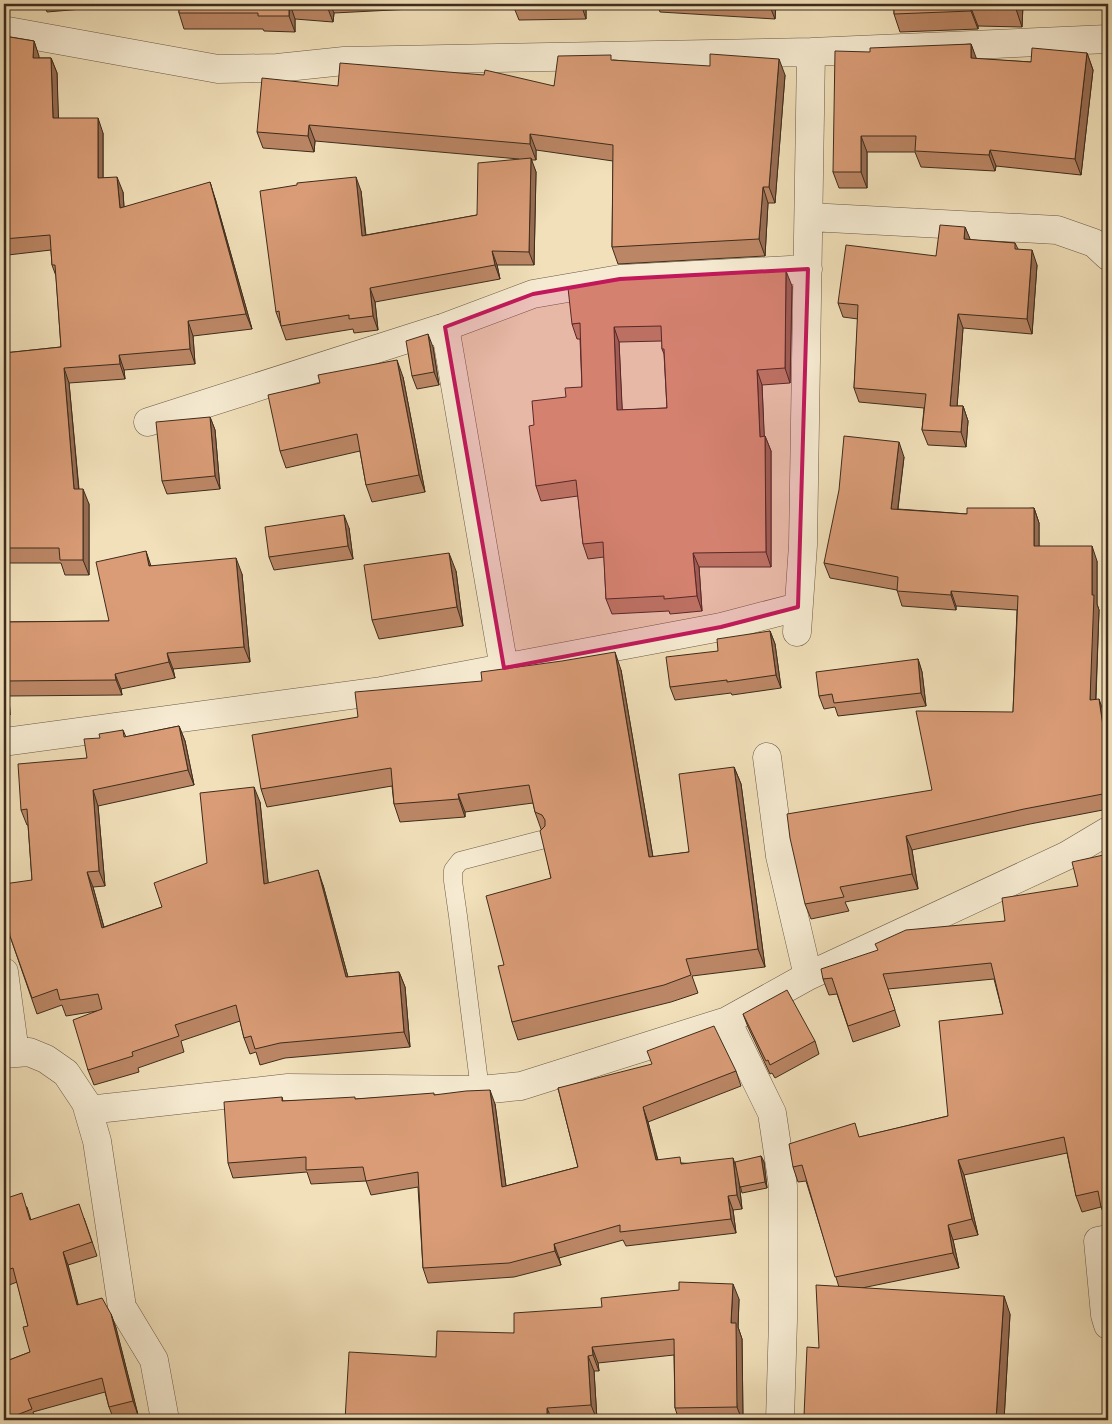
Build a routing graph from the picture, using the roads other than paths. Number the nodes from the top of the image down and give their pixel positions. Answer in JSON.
{"nodes":[{"id":1,"x":4,"y":32,"type":"edge"},
{"id":2,"x":1108,"y":39,"type":"edge"},
{"id":3,"x":811,"y":52,"type":"junction"},
{"id":4,"x":809,"y":217,"type":"junction"},
{"id":5,"x":1103,"y":246,"type":"edge"},
{"id":6,"x":808,"y":269,"type":"junction"},
{"id":7,"x":444,"y":327,"type":"junction"},
{"id":8,"x":148,"y":422,"type":"dead end"},
{"id":9,"x":504,"y":668,"type":"junction"},
{"id":10,"x":4,"y":742,"type":"edge"},
{"id":11,"x":767,"y":756,"type":"dead end"},
{"id":12,"x":1108,"y":831,"type":"edge"},
{"id":13,"x":541,"y":840,"type":"edge"},
{"id":14,"x":4,"y":972,"type":"edge"},
{"id":15,"x":808,"y":976,"type":"junction"},
{"id":16,"x":727,"y":1021,"type":"junction"},
{"id":17,"x":9,"y":1054,"type":"edge"},
{"id":18,"x":480,"y":1090,"type":"junction"},
{"id":19,"x":88,"y":1110,"type":"junction"},
{"id":20,"x":1108,"y":1238,"type":"edge"},
{"id":21,"x":1108,"y":1325,"type":"edge"},
{"id":22,"x":165,"y":1420,"type":"edge"},
{"id":23,"x":780,"y":1420,"type":"edge"}],
"edges":[{"from":1,"to":3,"type":"street"},
{"from":2,"to":3,"type":"street"},
{"from":3,"to":4,"type":"street"},
{"from":4,"to":5,"type":"street"},
{"from":4,"to":6,"type":"street"},
{"from":6,"to":7,"type":"street"},
{"from":6,"to":9,"type":"street"},
{"from":7,"to":8,"type":"street"},
{"from":7,"to":9,"type":"street"},
{"from":9,"to":10,"type":"street"},
{"from":11,"to":15,"type":"street"},
{"from":12,"to":15,"type":"street"},
{"from":13,"to":18,"type":"lane"},
{"from":14,"to":17,"type":"street"},
{"from":15,"to":16,"type":"street"},
{"from":16,"to":18,"type":"street"},
{"from":16,"to":23,"type":"street"},
{"from":17,"to":19,"type":"street"},
{"from":18,"to":19,"type":"street"},
{"from":19,"to":22,"type":"street"},
{"from":20,"to":21,"type":"street"}]}
